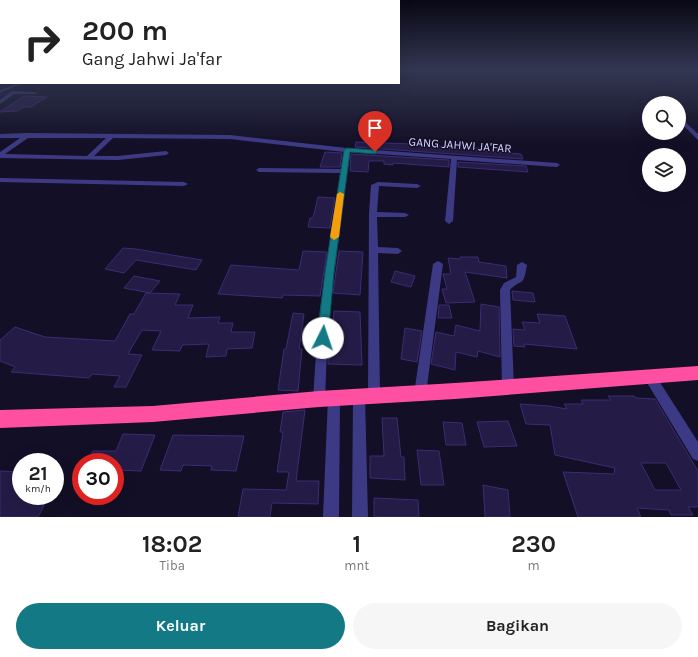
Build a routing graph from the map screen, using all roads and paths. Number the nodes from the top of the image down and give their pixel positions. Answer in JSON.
{"nodes":[{"id":1,"x":10,"y":95,"type":"edge"},
{"id":2,"x":0,"y":102,"type":"edge"},
{"id":3,"x":686,"y":125,"type":"edge"},
{"id":4,"x":0,"y":136,"type":"edge"},
{"id":5,"x":28,"y":136,"type":"junction"},
{"id":6,"x":112,"y":136,"type":"junction"},
{"id":7,"x":698,"y":138,"type":"edge"},
{"id":8,"x":347,"y":150,"type":"junction"},
{"id":9,"x":166,"y":153,"type":"dead end"},
{"id":10,"x":0,"y":155,"type":"edge"},
{"id":11,"x":89,"y":157,"type":"junction"},
{"id":12,"x":454,"y":157,"type":"junction"},
{"id":13,"x":557,"y":165,"type":"dead end"},
{"id":14,"x":259,"y":170,"type":"dead end"},
{"id":15,"x":344,"y":171,"type":"junction"},
{"id":16,"x":0,"y":180,"type":"edge"},
{"id":17,"x":184,"y":184,"type":"dead end"},
{"id":18,"x":416,"y":186,"type":"dead end"},
{"id":19,"x":374,"y":214,"type":"junction"},
{"id":20,"x":405,"y":215,"type":"dead end"},
{"id":21,"x":449,"y":221,"type":"dead end"},
{"id":22,"x":374,"y":250,"type":"junction"},
{"id":23,"x":398,"y":251,"type":"dead end"},
{"id":24,"x":438,"y":264,"type":"dead end"},
{"id":25,"x":522,"y":265,"type":"dead end"},
{"id":26,"x":698,"y":373,"type":"edge"},
{"id":27,"x":650,"y":377,"type":"junction"},
{"id":28,"x":508,"y":387,"type":"junction"},
{"id":29,"x":420,"y":394,"type":"junction"},
{"id":30,"x":367,"y":396,"type":"junction"},
{"id":31,"x":326,"y":399,"type":"junction"},
{"id":32,"x":0,"y":419,"type":"edge"},
{"id":33,"x":698,"y":454,"type":"edge"},
{"id":34,"x":331,"y":517,"type":"edge"},
{"id":35,"x":360,"y":517,"type":"edge"}],
"edges":[{"from":1,"to":2,"type":"street"},
{"from":3,"to":7,"type":"street"},
{"from":4,"to":5,"type":"street","name":"GANG JAHWI JA'FAR"},
{"from":5,"to":6,"type":"street","name":"GANG JAHWI JA'FAR"},
{"from":5,"to":10,"type":"street"},
{"from":6,"to":8,"type":"street","name":"GANG JAHWI JA'FAR"},
{"from":6,"to":11,"type":"street"},
{"from":8,"to":12,"type":"street","name":"GANG JAHWI JA'FAR"},
{"from":8,"to":15,"type":"street"},
{"from":9,"to":11,"type":"street"},
{"from":10,"to":11,"type":"street"},
{"from":12,"to":13,"type":"street","name":"GANG JAHWI JA'FAR"},
{"from":12,"to":21,"type":"street"},
{"from":14,"to":15,"type":"street"},
{"from":15,"to":31,"type":"street"},
{"from":16,"to":17,"type":"street"},
{"from":18,"to":19,"type":"street"},
{"from":19,"to":20,"type":"street"},
{"from":19,"to":22,"type":"street"},
{"from":22,"to":23,"type":"street"},
{"from":22,"to":30,"type":"street"},
{"from":24,"to":29,"type":"street"},
{"from":25,"to":28,"type":"street"},
{"from":26,"to":27,"type":"highway"},
{"from":27,"to":28,"type":"highway"},
{"from":27,"to":33,"type":"street"},
{"from":28,"to":29,"type":"highway"},
{"from":29,"to":30,"type":"highway"},
{"from":30,"to":31,"type":"highway"},
{"from":30,"to":35,"type":"street"},
{"from":31,"to":32,"type":"highway"},
{"from":31,"to":34,"type":"street"}]}
